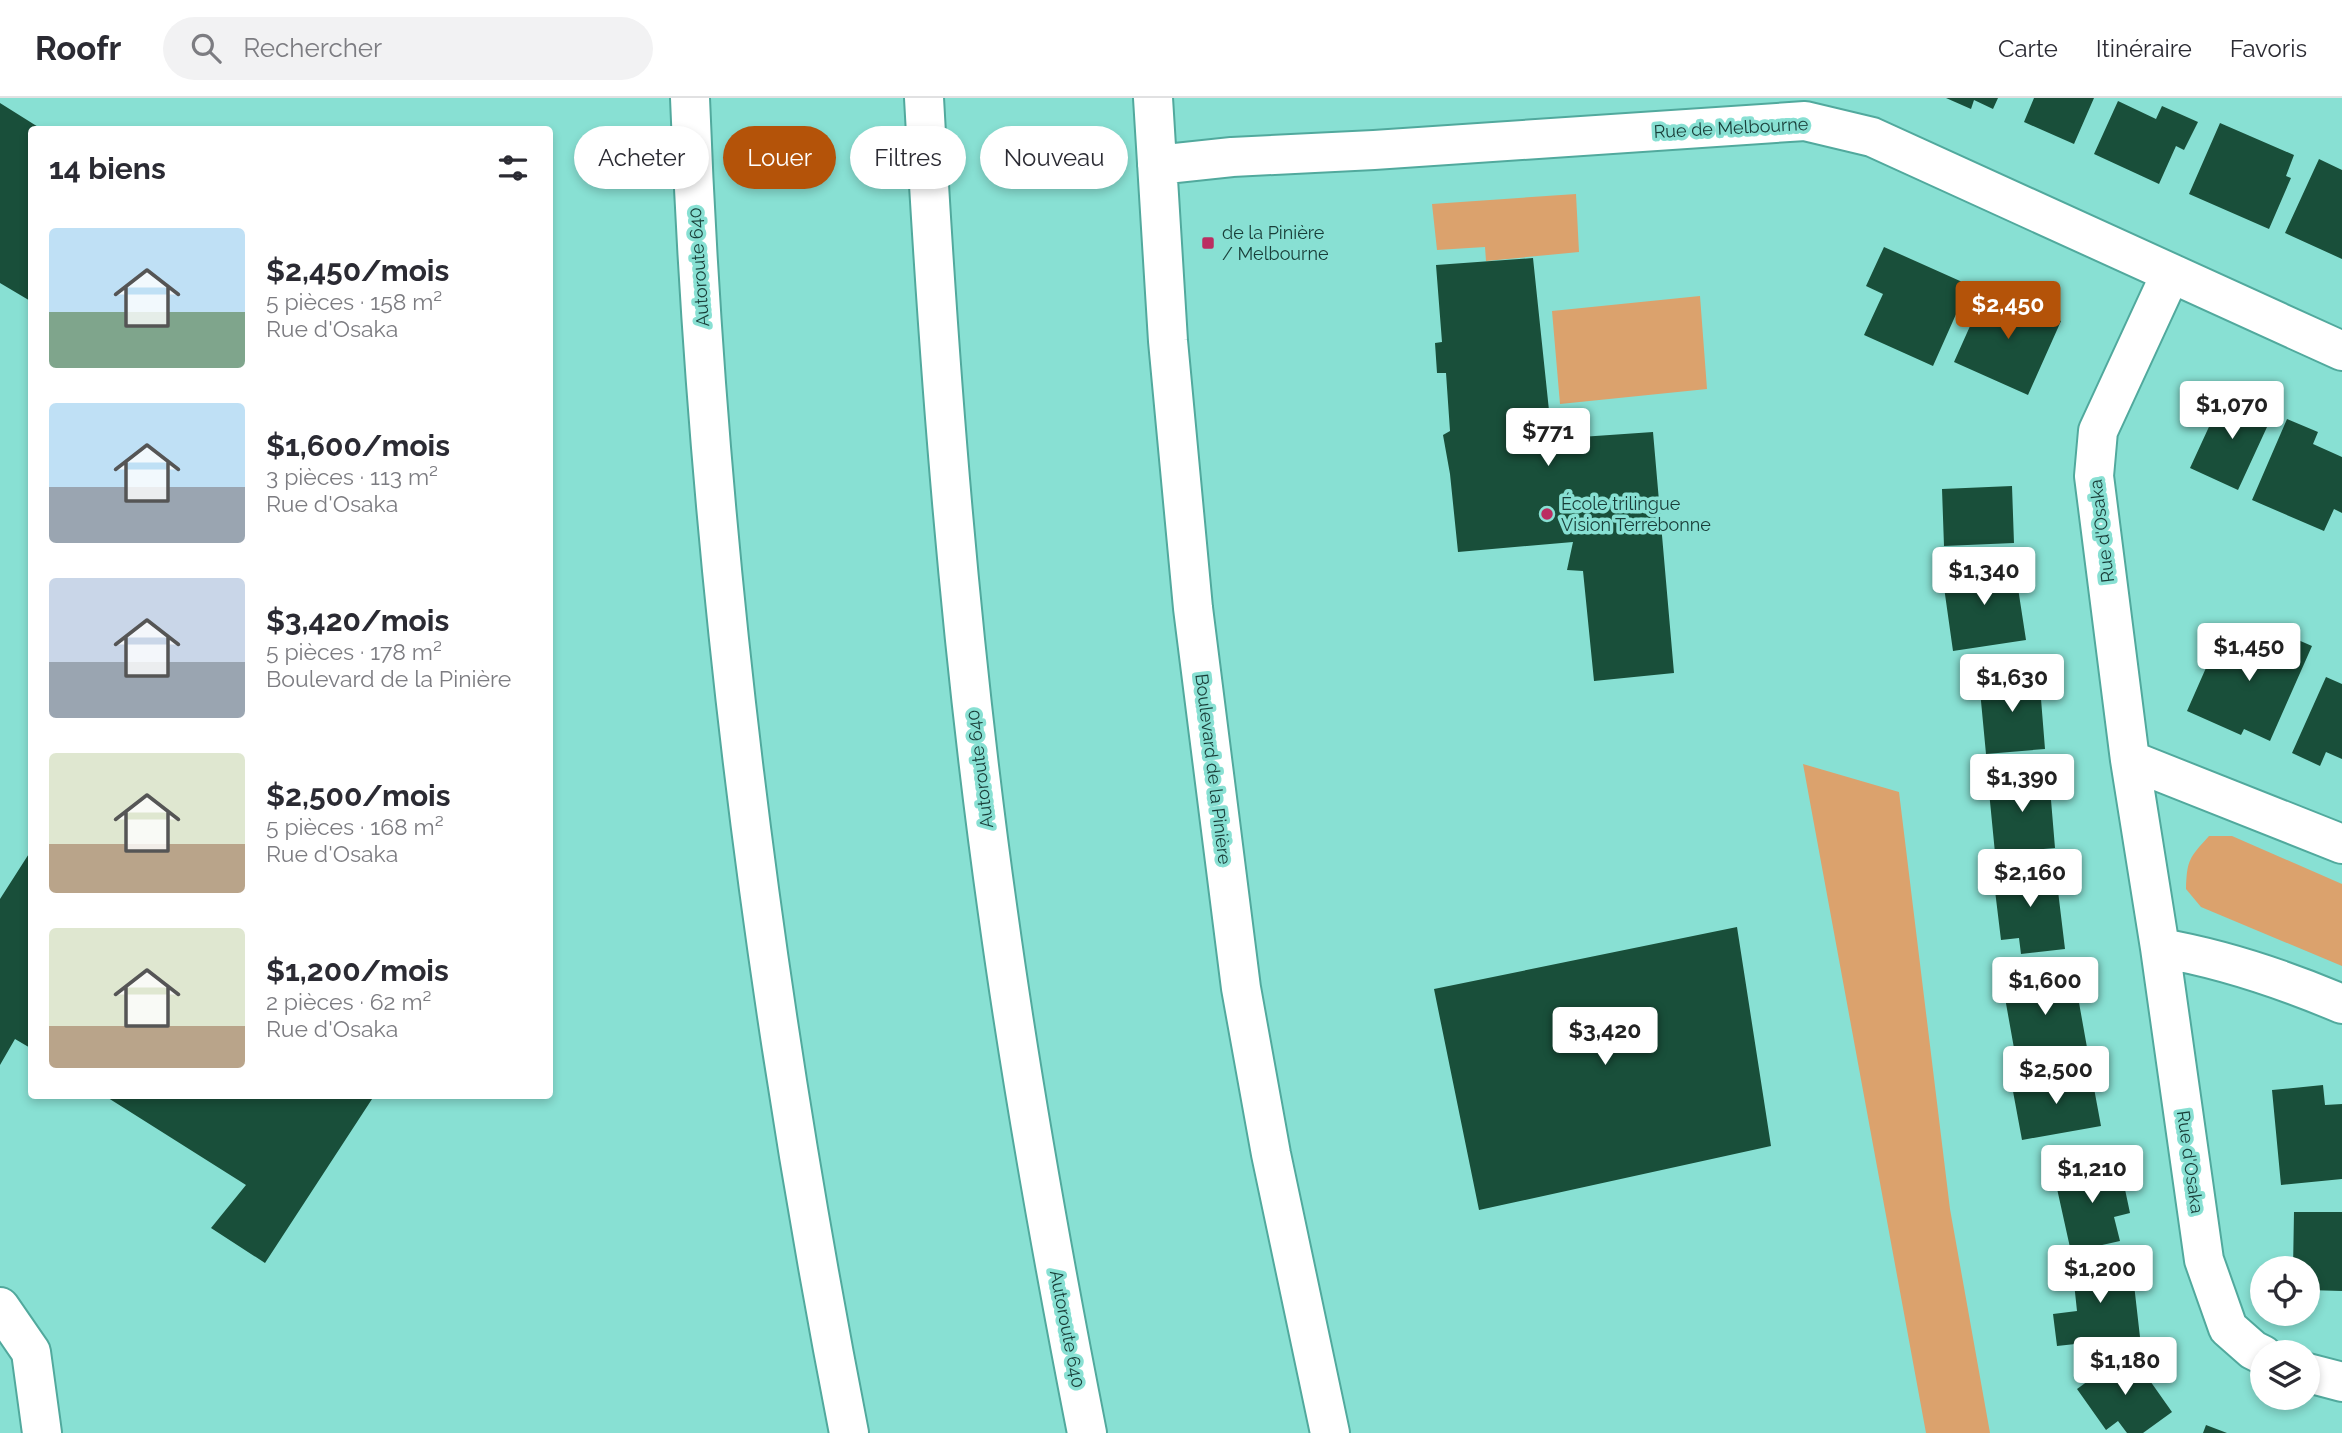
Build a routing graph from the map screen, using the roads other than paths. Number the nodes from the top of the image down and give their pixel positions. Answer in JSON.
{"nodes":[{"id":1,"x":690,"y":98,"type":"edge"},
{"id":2,"x":924,"y":98,"type":"edge"},
{"id":3,"x":1153,"y":98,"type":"edge"},
{"id":4,"x":1157,"y":165,"type":"junction"},
{"id":5,"x":2170,"y":275,"type":"junction"},
{"id":6,"x":2342,"y":351,"type":"edge"},
{"id":7,"x":2130,"y":760,"type":"junction"},
{"id":8,"x":2342,"y":844,"type":"edge"},
{"id":9,"x":2160,"y":948,"type":"junction"},
{"id":10,"x":2342,"y":1004,"type":"edge"},
{"id":11,"x":0,"y":1307,"type":"edge"},
{"id":12,"x":2250,"y":1347,"type":"edge"},
{"id":13,"x":2320,"y":1376,"type":"edge"},
{"id":14,"x":2342,"y":1382,"type":"edge"},
{"id":15,"x":42,"y":1433,"type":"edge"},
{"id":16,"x":849,"y":1433,"type":"edge"},
{"id":17,"x":1087,"y":1433,"type":"edge"},
{"id":18,"x":1330,"y":1433,"type":"edge"}],
"edges":[{"from":1,"to":16,"type":"main road","name":"Autoroute 640"},
{"from":2,"to":17,"type":"main road","name":"Autoroute 640"},
{"from":3,"to":4,"type":"main road","name":"Boulevard de la Pinière"},
{"from":4,"to":5,"type":"main road","name":"Rue de Melbourne"},
{"from":4,"to":18,"type":"main road","name":"Boulevard de la Pinière"},
{"from":5,"to":6,"type":"main road","name":"Rue de Melbourne"},
{"from":5,"to":7,"type":"main road","name":"Rue d'Osaka"},
{"from":7,"to":8,"type":"main road"},
{"from":7,"to":9,"type":"main road","name":"Rue d'Osaka"},
{"from":9,"to":10,"type":"main road"},
{"from":9,"to":12,"type":"main road","name":"Rue d'Osaka"},
{"from":11,"to":15,"type":"main road"},
{"from":13,"to":14,"type":"main road"}]}
